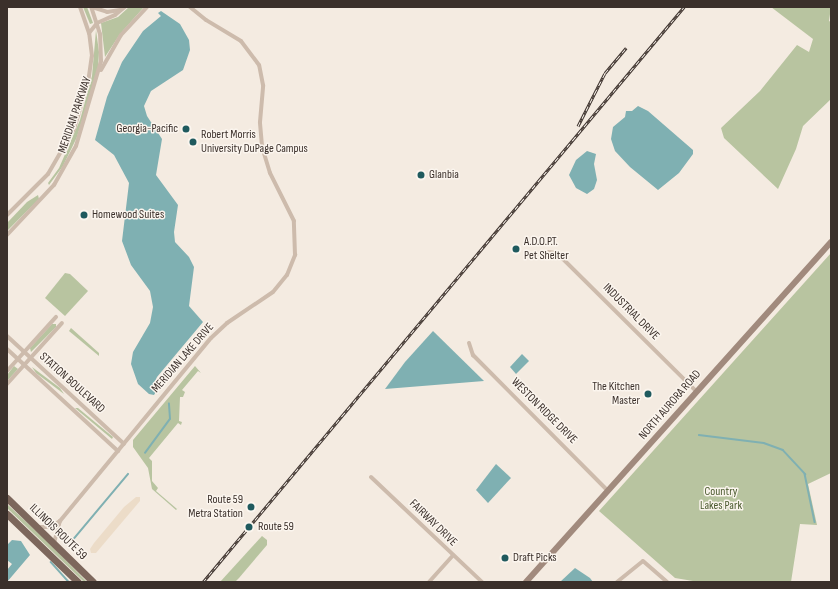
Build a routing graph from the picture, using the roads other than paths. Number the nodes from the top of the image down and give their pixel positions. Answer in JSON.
{"nodes":[{"id":1,"x":80,"y":7,"type":"edge"},
{"id":2,"x":92,"y":7,"type":"edge"},
{"id":3,"x":125,"y":7,"type":"edge"},
{"id":4,"x":147,"y":7,"type":"edge"},
{"id":5,"x":190,"y":7,"type":"edge"},
{"id":6,"x":97,"y":23,"type":"junction"},
{"id":7,"x":89,"y":33,"type":"junction"},
{"id":8,"x":99,"y":74,"type":"junction"},
{"id":9,"x":7,"y":217,"type":"edge"},
{"id":10,"x":7,"y":235,"type":"edge"},
{"id":11,"x":831,"y":242,"type":"edge"},
{"id":12,"x":548,"y":252,"type":"dead end"},
{"id":13,"x":56,"y":317,"type":"dead end"},
{"id":14,"x":62,"y":323,"type":"dead end"},
{"id":15,"x":7,"y":336,"type":"edge"},
{"id":16,"x":469,"y":343,"type":"dead end"},
{"id":17,"x":7,"y":349,"type":"edge"},
{"id":18,"x":24,"y":352,"type":"junction"},
{"id":19,"x":18,"y":359,"type":"junction"},
{"id":20,"x":30,"y":359,"type":"junction"},
{"id":21,"x":24,"y":365,"type":"junction"},
{"id":22,"x":7,"y":371,"type":"edge"},
{"id":23,"x":7,"y":384,"type":"edge"},
{"id":24,"x":696,"y":391,"type":"junction"},
{"id":25,"x":124,"y":444,"type":"junction"},
{"id":26,"x":118,"y":451,"type":"junction"},
{"id":27,"x":371,"y":477,"type":"dead end"},
{"id":28,"x":608,"y":491,"type":"junction"},
{"id":29,"x":7,"y":498,"type":"edge"},
{"id":30,"x":7,"y":514,"type":"edge"},
{"id":31,"x":60,"y":521,"type":"junction"},
{"id":32,"x":36,"y":526,"type":"junction"},
{"id":33,"x":54,"y":543,"type":"junction"},
{"id":34,"x":453,"y":556,"type":"junction"},
{"id":35,"x":78,"y":582,"type":"edge"},
{"id":36,"x":93,"y":582,"type":"edge"},
{"id":37,"x":429,"y":582,"type":"edge"},
{"id":38,"x":482,"y":582,"type":"edge"},
{"id":39,"x":526,"y":582,"type":"edge"},
{"id":40,"x":617,"y":582,"type":"edge"},
{"id":41,"x":667,"y":582,"type":"edge"}],
"edges":[{"from":1,"to":7,"type":"street"},
{"from":2,"to":3,"type":"street"},
{"from":2,"to":6,"type":"street","name":"MERIDIAN PARKWAY"},
{"from":3,"to":6,"type":"street"},
{"from":4,"to":8,"type":"street","name":"MERIDIAN PARKWAY"},
{"from":5,"to":25,"type":"street","name":"MERIDIAN LAKE DRIVE"},
{"from":6,"to":7,"type":"street"},
{"from":6,"to":8,"type":"street","name":"MERIDIAN PARKWAY"},
{"from":7,"to":9,"type":"street","name":"MERIDIAN PARKWAY"},
{"from":8,"to":10,"type":"street","name":"MERIDIAN PARKWAY"},
{"from":11,"to":24,"type":"main road","name":"NORTH AURORA ROAD"},
{"from":12,"to":24,"type":"street","name":"INDUSTRIAL DRIVE"},
{"from":13,"to":18,"type":"street"},
{"from":14,"to":20,"type":"street"},
{"from":15,"to":18,"type":"street","name":"STATION BOULEVARD"},
{"from":16,"to":28,"type":"street","name":"WESTON RIDGE DRIVE"},
{"from":17,"to":19,"type":"street","name":"STATION BOULEVARD"},
{"from":18,"to":19,"type":"street"},
{"from":18,"to":20,"type":"street","name":"STATION BOULEVARD"},
{"from":19,"to":21,"type":"street","name":"STATION BOULEVARD"},
{"from":19,"to":22,"type":"street"},
{"from":20,"to":21,"type":"street"},
{"from":20,"to":25,"type":"street","name":"STATION BOULEVARD"},
{"from":21,"to":23,"type":"street"},
{"from":21,"to":26,"type":"street","name":"STATION BOULEVARD"},
{"from":24,"to":28,"type":"main road","name":"NORTH AURORA ROAD"},
{"from":25,"to":26,"type":"street","name":"MERIDIAN LAKE DRIVE"},
{"from":26,"to":31,"type":"street","name":"MERIDIAN LAKE DRIVE"},
{"from":27,"to":34,"type":"street","name":"FAIRWAY DRIVE"},
{"from":28,"to":39,"type":"main road","name":"NORTH AURORA ROAD"},
{"from":29,"to":32,"type":"main road","name":"ILLINOIS ROUTE 59"},
{"from":30,"to":35,"type":"main road","name":"ILLINOIS ROUTE 59"},
{"from":31,"to":32,"type":"street"},
{"from":31,"to":33,"type":"street","name":"MERIDIAN LAKE DRIVE"},
{"from":32,"to":33,"type":"main road","name":"ILLINOIS ROUTE 59"},
{"from":33,"to":36,"type":"main road","name":"ILLINOIS ROUTE 59"},
{"from":34,"to":37,"type":"street"},
{"from":34,"to":38,"type":"street","name":"FAIRWAY DRIVE"},
{"from":40,"to":41,"type":"street"}]}
